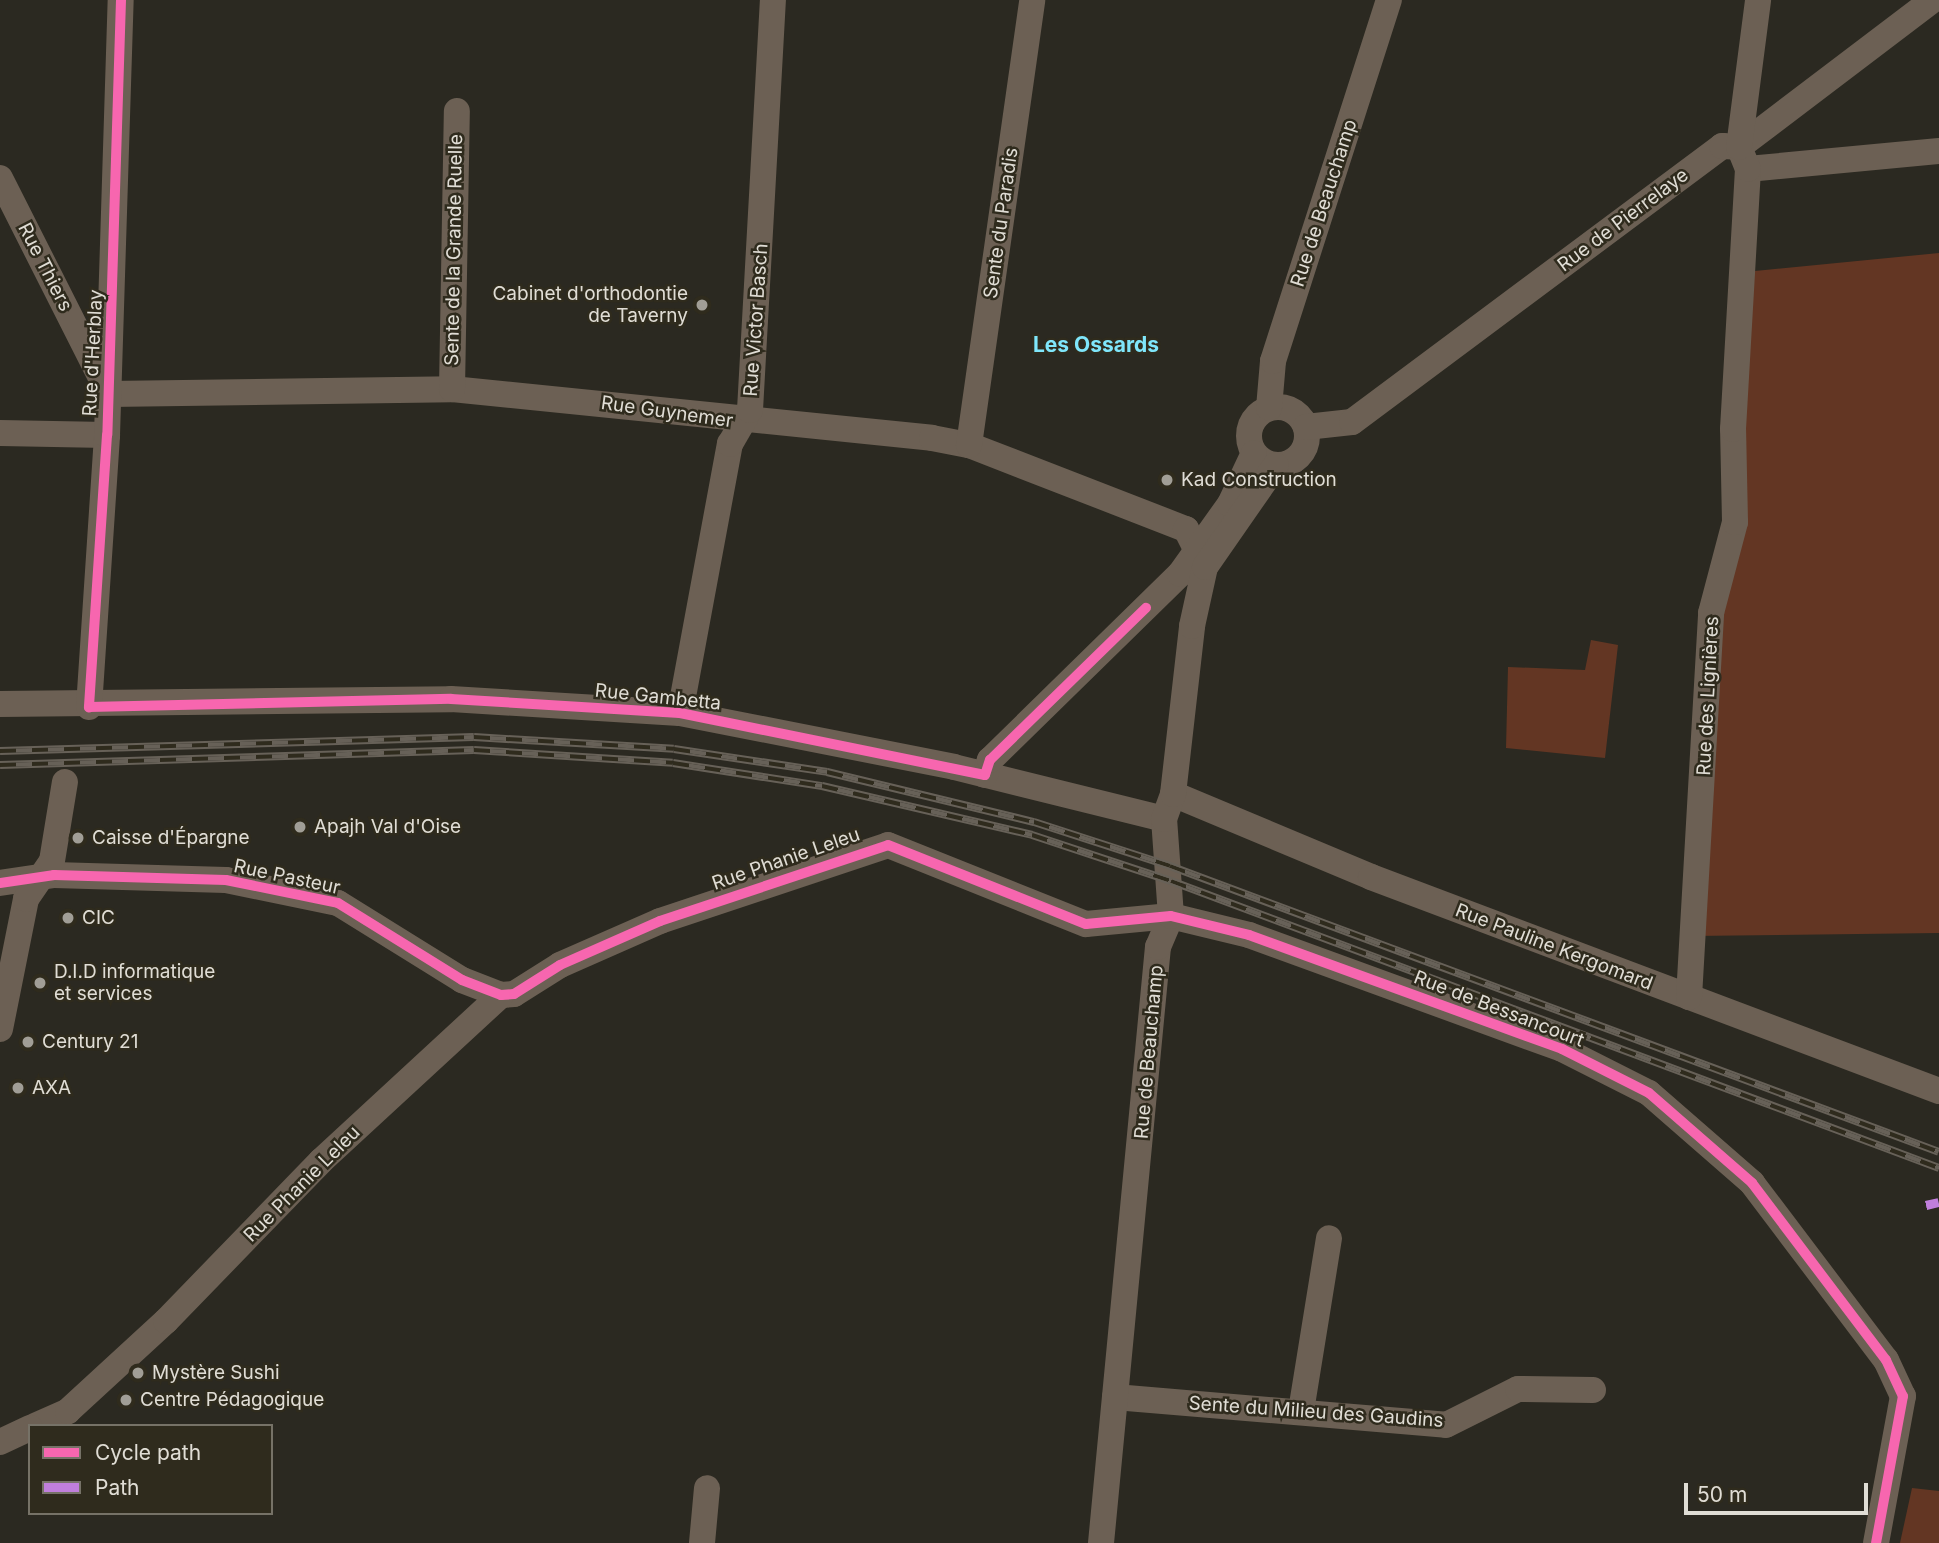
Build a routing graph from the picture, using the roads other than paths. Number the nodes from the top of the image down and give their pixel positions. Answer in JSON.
{"nodes":[{"id":1,"x":121,"y":0,"type":"edge"},
{"id":2,"x":773,"y":0,"type":"edge"},
{"id":3,"x":1032,"y":0,"type":"edge"},
{"id":4,"x":1389,"y":0,"type":"edge"},
{"id":5,"x":1758,"y":0,"type":"edge"},
{"id":6,"x":1933,"y":0,"type":"edge"},
{"id":7,"x":457,"y":111,"type":"dead end"},
{"id":8,"x":1939,"y":151,"type":"edge"},
{"id":9,"x":1743,"y":158,"type":"junction"},
{"id":10,"x":0,"y":178,"type":"edge"},
{"id":11,"x":452,"y":389,"type":"junction"},
{"id":12,"x":109,"y":394,"type":"junction"},
{"id":13,"x":1269,"y":408,"type":"junction"},
{"id":14,"x":743,"y":423,"type":"junction"},
{"id":15,"x":1306,"y":427,"type":"junction"},
{"id":16,"x":0,"y":433,"type":"edge"},
{"id":17,"x":107,"y":435,"type":"junction"},
{"id":18,"x":969,"y":445,"type":"junction"},
{"id":19,"x":1265,"y":459,"type":"junction"},
{"id":20,"x":1201,"y":559,"type":"junction"},
{"id":21,"x":1146,"y":608,"type":"junction"},
{"id":22,"x":1192,"y":626,"type":"junction"},
{"id":23,"x":0,"y":704,"type":"edge"},
{"id":24,"x":89,"y":707,"type":"junction"},
{"id":25,"x":680,"y":713,"type":"junction"},
{"id":26,"x":985,"y":775,"type":"junction"},
{"id":27,"x":65,"y":782,"type":"dead end"},
{"id":28,"x":1173,"y":794,"type":"junction"},
{"id":29,"x":1164,"y":819,"type":"junction"},
{"id":30,"x":44,"y":878,"type":"junction"},
{"id":31,"x":0,"y":883,"type":"edge"},
{"id":32,"x":1171,"y":915,"type":"junction"},
{"id":33,"x":501,"y":995,"type":"junction"},
{"id":34,"x":1689,"y":998,"type":"junction"},
{"id":35,"x":0,"y":1029,"type":"edge"},
{"id":36,"x":1939,"y":1090,"type":"edge"},
{"id":37,"x":1329,"y":1238,"type":"dead end"},
{"id":38,"x":1592,"y":1390,"type":"dead end"},
{"id":39,"x":1115,"y":1397,"type":"junction"},
{"id":40,"x":1301,"y":1411,"type":"junction"},
{"id":41,"x":39,"y":1424,"type":"edge"},
{"id":42,"x":28,"y":1429,"type":"edge"},
{"id":43,"x":0,"y":1441,"type":"edge"},
{"id":44,"x":707,"y":1488,"type":"dead end"},
{"id":45,"x":702,"y":1543,"type":"edge"},
{"id":46,"x":1101,"y":1543,"type":"edge"},
{"id":47,"x":1876,"y":1543,"type":"edge"}],
"edges":[{"from":1,"to":12,"type":"street","name":"Rue d'Herblay"},
{"from":2,"to":14,"type":"street","name":"Rue Victor Basch"},
{"from":3,"to":18,"type":"street","name":"Sente du Paradis"},
{"from":4,"to":13,"type":"street","name":"Rue de Beauchamp"},
{"from":5,"to":9,"type":"street","name":"Rue des Lignières"},
{"from":6,"to":9,"type":"street","name":"Rue de Pierrelaye"},
{"from":7,"to":11,"type":"street","name":"Sente de la Grande Ruelle"},
{"from":8,"to":9,"type":"street"},
{"from":9,"to":15,"type":"street","name":"Rue de Pierrelaye"},
{"from":9,"to":34,"type":"street","name":"Rue des Lignières"},
{"from":10,"to":12,"type":"street","name":"Rue Thiers"},
{"from":11,"to":12,"type":"street","name":"Rue Guynemer"},
{"from":11,"to":14,"type":"street","name":"Rue Guynemer"},
{"from":12,"to":17,"type":"street","name":"Rue d'Herblay"},
{"from":13,"to":15,"type":"street"},
{"from":13,"to":19,"type":"street"},
{"from":14,"to":18,"type":"street","name":"Rue Guynemer"},
{"from":14,"to":25,"type":"street","name":"Rue Victor Basch"},
{"from":15,"to":19,"type":"street"},
{"from":16,"to":17,"type":"street"},
{"from":17,"to":24,"type":"street","name":"Rue d'Herblay"},
{"from":18,"to":20,"type":"street","name":"Rue Guynemer"},
{"from":19,"to":20,"type":"street","name":"Rue de Beauchamp"},
{"from":20,"to":21,"type":"street"},
{"from":20,"to":22,"type":"street","name":"Rue de Beauchamp"},
{"from":21,"to":22,"type":"street"},
{"from":21,"to":26,"type":"street"},
{"from":22,"to":28,"type":"street","name":"Rue de Beauchamp"},
{"from":23,"to":24,"type":"street","name":"Rue Gambetta"},
{"from":24,"to":25,"type":"street","name":"Rue Gambetta"},
{"from":25,"to":26,"type":"street","name":"Rue Gambetta"},
{"from":26,"to":29,"type":"street","name":"Rue Gambetta"},
{"from":27,"to":30,"type":"street"},
{"from":28,"to":29,"type":"street","name":"Rue de Beauchamp"},
{"from":28,"to":34,"type":"street","name":"Rue Pauline Kergomard"},
{"from":29,"to":32,"type":"street","name":"Rue de Beauchamp"},
{"from":30,"to":31,"type":"street","name":"Rue Pasteur"},
{"from":30,"to":33,"type":"street","name":"Rue Pasteur"},
{"from":30,"to":35,"type":"street"},
{"from":32,"to":33,"type":"street","name":"Rue Phanie Leleu"},
{"from":32,"to":39,"type":"street","name":"Rue de Beauchamp"},
{"from":32,"to":47,"type":"street","name":"Rue de Bessancourt"},
{"from":33,"to":41,"type":"street","name":"Rue Phanie Leleu"},
{"from":34,"to":36,"type":"street","name":"Rue Pauline Kergomard"},
{"from":37,"to":40,"type":"street"},
{"from":38,"to":40,"type":"street","name":"Sente du Milieu des Gaudins"},
{"from":39,"to":40,"type":"street","name":"Sente du Milieu des Gaudins"},
{"from":39,"to":46,"type":"street","name":"Rue de Beauchamp"},
{"from":42,"to":43,"type":"street"},
{"from":44,"to":45,"type":"street"}]}
